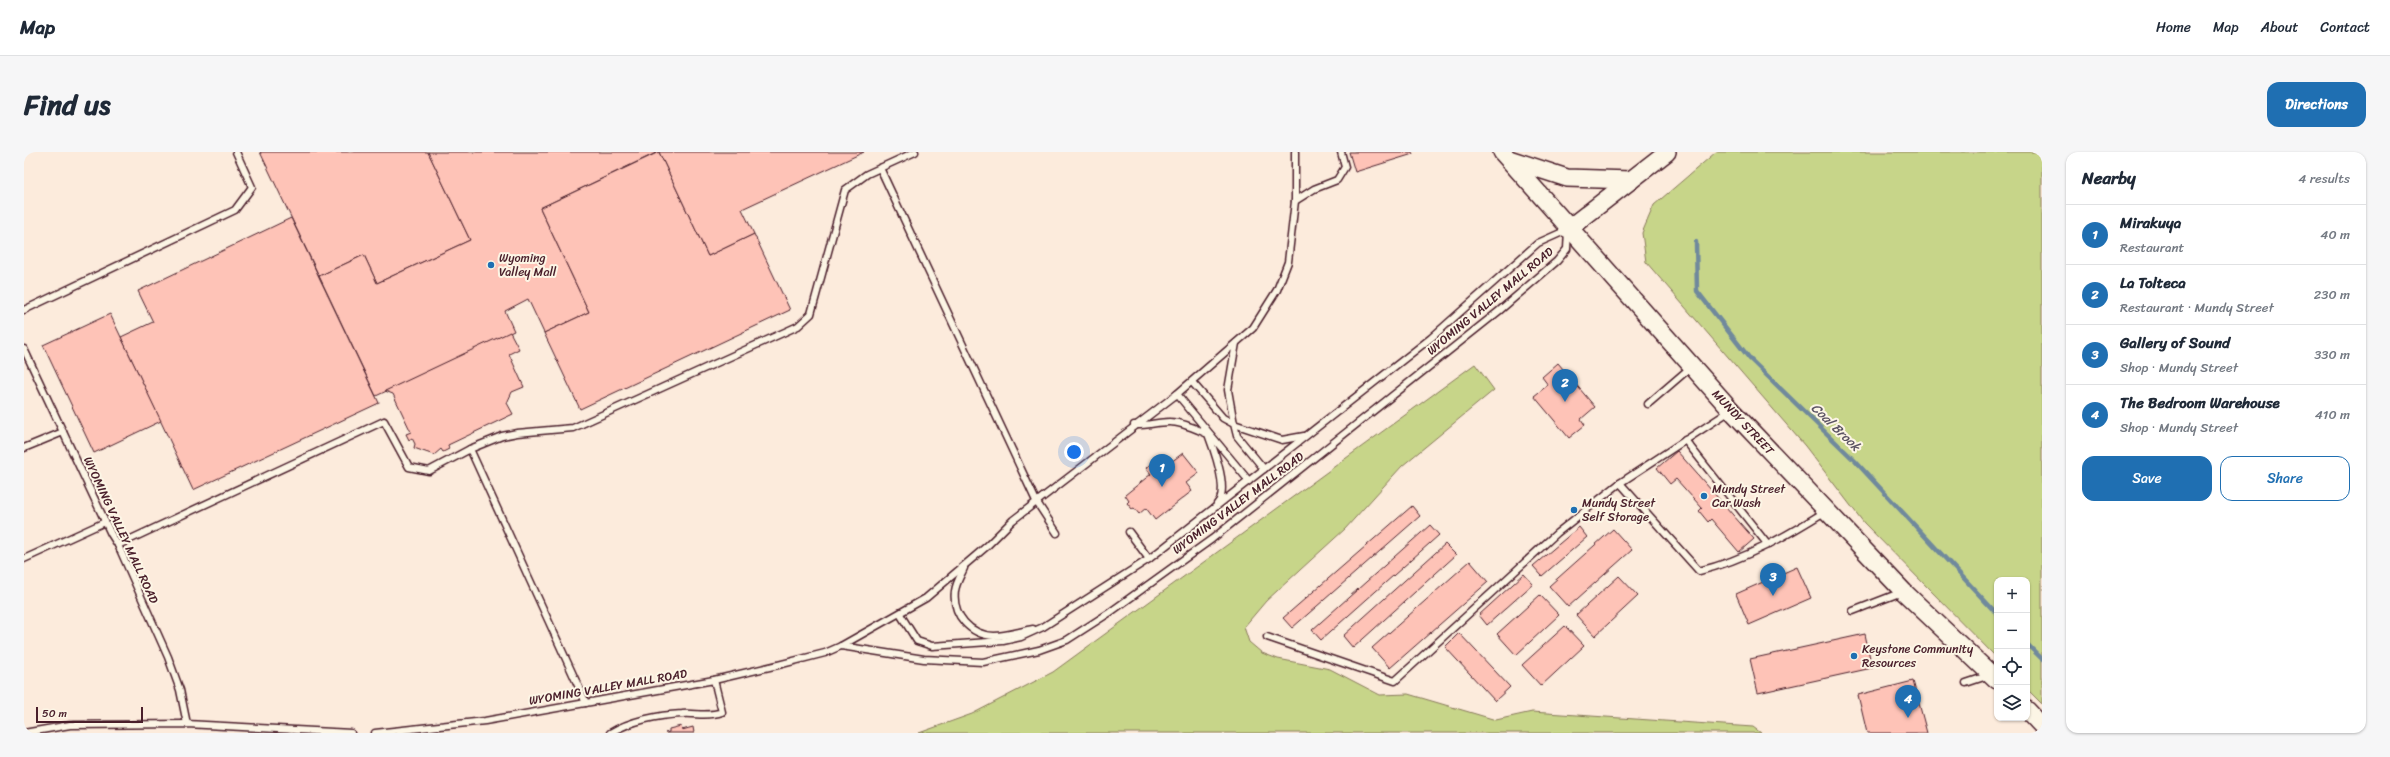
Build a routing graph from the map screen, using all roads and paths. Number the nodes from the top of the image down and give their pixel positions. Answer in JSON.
{"nodes":[{"id":1,"x":236,"y":152,"type":"edge"},
{"id":2,"x":915,"y":152,"type":"edge"},
{"id":3,"x":1295,"y":152,"type":"edge"},
{"id":4,"x":1341,"y":152,"type":"edge"},
{"id":5,"x":1667,"y":152,"type":"edge"},
{"id":6,"x":1506,"y":156,"type":"edge"},
{"id":7,"x":880,"y":168,"type":"junction"},
{"id":8,"x":1631,"y":180,"type":"junction"},
{"id":9,"x":1295,"y":201,"type":"junction"},
{"id":10,"x":1568,"y":229,"type":"junction"},
{"id":11,"x":24,"y":310,"type":"edge"},
{"id":12,"x":1236,"y":343,"type":"junction"},
{"id":13,"x":24,"y":349,"type":"edge"},
{"id":14,"x":1691,"y":367,"type":"junction"},
{"id":15,"x":1192,"y":382,"type":"junction"},
{"id":16,"x":1177,"y":394,"type":"junction"},
{"id":17,"x":1648,"y":404,"type":"dead end"},
{"id":18,"x":1732,"y":410,"type":"junction"},
{"id":19,"x":1234,"y":424,"type":"junction"},
{"id":20,"x":1134,"y":425,"type":"junction"},
{"id":21,"x":1314,"y":431,"type":"junction"},
{"id":22,"x":63,"y":432,"type":"junction"},
{"id":23,"x":1208,"y":434,"type":"junction"},
{"id":24,"x":1686,"y":440,"type":"junction"},
{"id":25,"x":24,"y":448,"type":"edge"},
{"id":26,"x":470,"y":449,"type":"junction"},
{"id":27,"x":1264,"y":469,"type":"junction"},
{"id":28,"x":1249,"y":481,"type":"junction"},
{"id":29,"x":1620,"y":483,"type":"junction"},
{"id":30,"x":1036,"y":501,"type":"junction"},
{"id":31,"x":1826,"y":511,"type":"junction"},
{"id":32,"x":1206,"y":515,"type":"junction"},
{"id":33,"x":105,"y":522,"type":"junction"},
{"id":34,"x":1129,"y":532,"type":"dead end"},
{"id":35,"x":1057,"y":534,"type":"dead end"},
{"id":36,"x":118,"y":545,"type":"junction"},
{"id":37,"x":1768,"y":545,"type":"junction"},
{"id":38,"x":24,"y":559,"type":"edge"},
{"id":39,"x":1149,"y":559,"type":"junction"},
{"id":40,"x":964,"y":566,"type":"junction"},
{"id":41,"x":1904,"y":592,"type":"junction"},
{"id":42,"x":1853,"y":611,"type":"dead end"},
{"id":43,"x":900,"y":614,"type":"junction"},
{"id":44,"x":1043,"y":627,"type":"junction"},
{"id":45,"x":1267,"y":637,"type":"dead end"},
{"id":46,"x":841,"y":646,"type":"junction"},
{"id":47,"x":1994,"y":677,"type":"edge"},
{"id":48,"x":714,"y":680,"type":"junction"},
{"id":49,"x":1966,"y":683,"type":"dead end"},
{"id":50,"x":586,"y":703,"type":"junction"},
{"id":51,"x":2030,"y":713,"type":"edge"},
{"id":52,"x":187,"y":724,"type":"junction"},
{"id":53,"x":450,"y":726,"type":"junction"},
{"id":54,"x":2042,"y":726,"type":"edge"},
{"id":55,"x":53,"y":731,"type":"edge"},
{"id":56,"x":24,"y":733,"type":"edge"},
{"id":57,"x":351,"y":733,"type":"edge"},
{"id":58,"x":375,"y":733,"type":"edge"},
{"id":59,"x":452,"y":733,"type":"edge"},
{"id":60,"x":610,"y":733,"type":"edge"}],
"edges":[{"from":1,"to":11,"type":"lane"},
{"from":2,"to":7,"type":"lane"},
{"from":3,"to":9,"type":"lane","name":"WYOMING VALLEY MALL ROAD"},
{"from":4,"to":9,"type":"lane"},
{"from":5,"to":8,"type":"main road"},
{"from":6,"to":8,"type":"main road"},
{"from":6,"to":10,"type":"main road","name":"MUNDY STREET"},
{"from":7,"to":26,"type":"lane"},
{"from":7,"to":30,"type":"lane"},
{"from":8,"to":10,"type":"main road"},
{"from":9,"to":12,"type":"lane","name":"WYOMING VALLEY MALL ROAD"},
{"from":10,"to":14,"type":"main road","name":"MUNDY STREET"},
{"from":10,"to":21,"type":"lane","name":"WYOMING VALLEY MALL ROAD"},
{"from":10,"to":46,"type":"lane","name":"WYOMING VALLEY MALL ROAD"},
{"from":12,"to":15,"type":"lane","name":"WYOMING VALLEY MALL ROAD"},
{"from":12,"to":19,"type":"lane"},
{"from":13,"to":22,"type":"lane","name":"WYOMING VALLEY MALL ROAD"},
{"from":14,"to":17,"type":"lane"},
{"from":14,"to":18,"type":"main road","name":"MUNDY STREET"},
{"from":15,"to":16,"type":"lane","name":"WYOMING VALLEY MALL ROAD"},
{"from":15,"to":19,"type":"lane"},
{"from":16,"to":20,"type":"lane","name":"WYOMING VALLEY MALL ROAD"},
{"from":16,"to":23,"type":"lane"},
{"from":18,"to":24,"type":"lane"},
{"from":18,"to":31,"type":"main road","name":"MUNDY STREET"},
{"from":19,"to":21,"type":"lane"},
{"from":19,"to":27,"type":"lane"},
{"from":20,"to":23,"type":"lane"},
{"from":20,"to":30,"type":"lane","name":"WYOMING VALLEY MALL ROAD"},
{"from":21,"to":27,"type":"lane","name":"WYOMING VALLEY MALL ROAD"},
{"from":22,"to":25,"type":"lane"},
{"from":22,"to":33,"type":"lane","name":"WYOMING VALLEY MALL ROAD"},
{"from":23,"to":28,"type":"lane"},
{"from":23,"to":32,"type":"lane"},
{"from":24,"to":29,"type":"lane"},
{"from":24,"to":37,"type":"lane"},
{"from":26,"to":36,"type":"lane"},
{"from":26,"to":50,"type":"lane"},
{"from":27,"to":28,"type":"lane","name":"WYOMING VALLEY MALL ROAD"},
{"from":28,"to":32,"type":"lane","name":"WYOMING VALLEY MALL ROAD"},
{"from":29,"to":37,"type":"lane"},
{"from":29,"to":45,"type":"lane"},
{"from":30,"to":35,"type":"lane"},
{"from":30,"to":40,"type":"lane","name":"WYOMING VALLEY MALL ROAD"},
{"from":31,"to":37,"type":"lane"},
{"from":31,"to":41,"type":"main road","name":"MUNDY STREET"},
{"from":32,"to":39,"type":"lane","name":"WYOMING VALLEY MALL ROAD"},
{"from":33,"to":36,"type":"lane","name":"WYOMING VALLEY MALL ROAD"},
{"from":33,"to":38,"type":"lane"},
{"from":34,"to":39,"type":"lane"},
{"from":36,"to":52,"type":"lane","name":"WYOMING VALLEY MALL ROAD"},
{"from":39,"to":44,"type":"lane","name":"WYOMING VALLEY MALL ROAD"},
{"from":40,"to":43,"type":"lane","name":"WYOMING VALLEY MALL ROAD"},
{"from":40,"to":44,"type":"lane"},
{"from":41,"to":42,"type":"lane"},
{"from":41,"to":47,"type":"main road","name":"MUNDY STREET"},
{"from":43,"to":44,"type":"lane"},
{"from":43,"to":46,"type":"lane","name":"WYOMING VALLEY MALL ROAD"},
{"from":46,"to":48,"type":"lane","name":"WYOMING VALLEY MALL ROAD"},
{"from":47,"to":49,"type":"lane"},
{"from":48,"to":50,"type":"lane","name":"WYOMING VALLEY MALL ROAD"},
{"from":48,"to":60,"type":"lane"},
{"from":50,"to":53,"type":"lane","name":"WYOMING VALLEY MALL ROAD"},
{"from":51,"to":54,"type":"main road"},
{"from":52,"to":55,"type":"lane"},
{"from":52,"to":57,"type":"lane"},
{"from":53,"to":58,"type":"lane","name":"WYOMING VALLEY MALL ROAD"},
{"from":53,"to":59,"type":"lane"},
{"from":55,"to":56,"type":"lane"}]}
